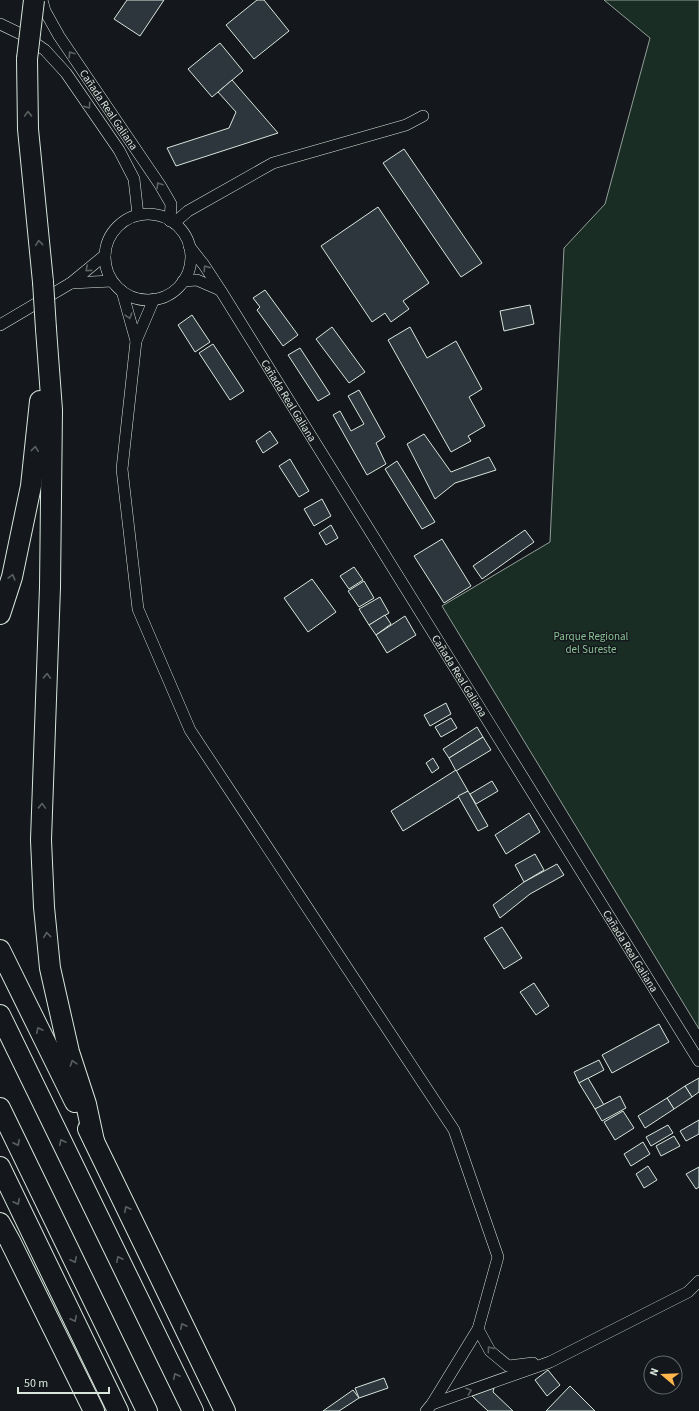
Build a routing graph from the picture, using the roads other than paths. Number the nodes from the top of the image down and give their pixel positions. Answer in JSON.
{"nodes":[{"id":1,"x":34,"y":0,"type":"edge"},
{"id":2,"x":42,"y":0,"type":"edge"},
{"id":3,"x":0,"y":24,"type":"edge"},
{"id":4,"x":423,"y":116,"type":"dead end"},
{"id":5,"x":138,"y":215,"type":"junction"},
{"id":6,"x":172,"y":222,"type":"junction"},
{"id":7,"x":189,"y":246,"type":"junction"},
{"id":8,"x":105,"y":255,"type":"junction"},
{"id":9,"x":112,"y":281,"type":"junction"},
{"id":10,"x":183,"y":281,"type":"junction"},
{"id":11,"x":71,"y":283,"type":"junction"},
{"id":12,"x":122,"y":291,"type":"junction"},
{"id":13,"x":221,"y":291,"type":"junction"},
{"id":14,"x":154,"y":299,"type":"junction"},
{"id":15,"x":0,"y":324,"type":"edge"},
{"id":16,"x":46,"y":329,"type":"junction"},
{"id":17,"x":136,"y":341,"type":"junction"},
{"id":18,"x":0,"y":614,"type":"edge"},
{"id":19,"x":0,"y":950,"type":"edge"},
{"id":20,"x":0,"y":1015,"type":"edge"},
{"id":21,"x":699,"y":1061,"type":"edge"},
{"id":22,"x":0,"y":1108,"type":"edge"},
{"id":23,"x":94,"y":1141,"type":"junction"},
{"id":24,"x":0,"y":1167,"type":"edge"},
{"id":25,"x":0,"y":1223,"type":"edge"},
{"id":26,"x":0,"y":1244,"type":"edge"},
{"id":27,"x":699,"y":1281,"type":"edge"},
{"id":28,"x":44,"y":1312,"type":"junction"},
{"id":29,"x":478,"y":1329,"type":"junction"},
{"id":30,"x":550,"y":1362,"type":"junction"},
{"id":31,"x":429,"y":1407,"type":"edge"},
{"id":32,"x":94,"y":1411,"type":"edge"},
{"id":33,"x":118,"y":1411,"type":"edge"},
{"id":34,"x":147,"y":1411,"type":"edge"},
{"id":35,"x":193,"y":1411,"type":"edge"},
{"id":36,"x":225,"y":1411,"type":"edge"}],
"edges":[{"from":16,"to":1,"type":"highway","one_way":true,"bridge":true},
{"from":6,"to":2,"type":"street","name":"Cañada Real Galiana","one_way":true},
{"from":3,"to":5,"type":"street","name":"Cañada Real Galiana","one_way":true},
{"from":4,"to":6,"type":"street"},
{"from":5,"to":6,"type":"street"},
{"from":5,"to":8,"type":"street"},
{"from":6,"to":7,"type":"street"},
{"from":7,"to":10,"type":"street"},
{"from":13,"to":7,"type":"street","name":"Cañada Real Galiana","one_way":true},
{"from":8,"to":9,"type":"street"},
{"from":8,"to":11,"type":"street","one_way":true},
{"from":9,"to":11,"type":"street"},
{"from":9,"to":12,"type":"street"},
{"from":10,"to":13,"type":"street"},
{"from":10,"to":14,"type":"street"},
{"from":11,"to":15,"type":"street"},
{"from":12,"to":14,"type":"street"},
{"from":12,"to":17,"type":"street","one_way":true},
{"from":13,"to":21,"type":"street","name":"Cañada Real Galiana"},
{"from":14,"to":17,"type":"street"},
{"from":18,"to":16,"type":"highway","one_way":true},
{"from":23,"to":16,"type":"highway","one_way":true},
{"from":17,"to":29,"type":"street"},
{"from":23,"to":19,"type":"highway","one_way":true},
{"from":35,"to":20,"type":"highway","one_way":true},
{"from":22,"to":34,"type":"highway","one_way":true},
{"from":36,"to":23,"type":"highway","one_way":true},
{"from":24,"to":33,"type":"highway","one_way":true},
{"from":25,"to":28,"type":"highway"},
{"from":26,"to":28,"type":"highway"},
{"from":27,"to":30,"type":"street"},
{"from":28,"to":32,"type":"highway"},
{"from":30,"to":29,"type":"street","one_way":true},
{"from":29,"to":31,"type":"street"},
{"from":31,"to":30,"type":"street","one_way":true}]}
